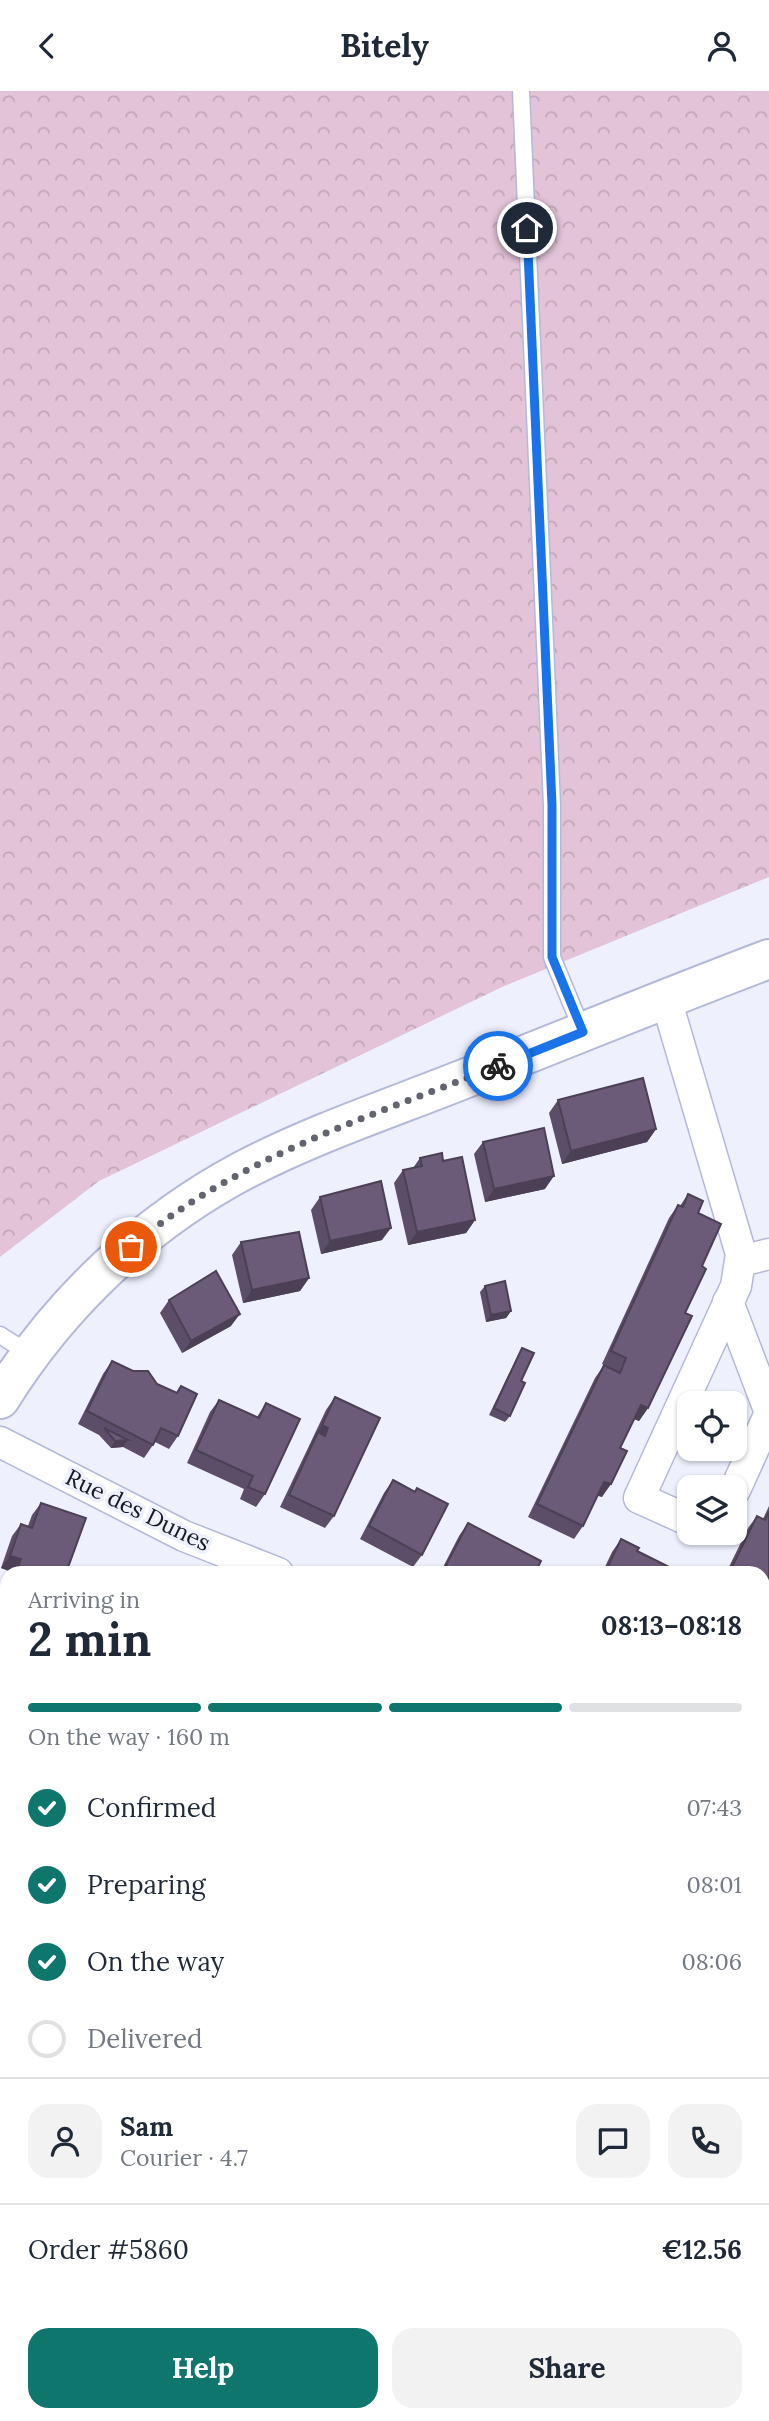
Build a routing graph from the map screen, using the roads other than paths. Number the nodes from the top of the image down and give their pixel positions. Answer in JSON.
{"nodes":[{"id":1,"x":521,"y":91,"type":"edge"},
{"id":2,"x":769,"y":959,"type":"edge"},
{"id":3,"x":666,"y":999,"type":"junction"},
{"id":4,"x":583,"y":1032,"type":"junction"},
{"id":5,"x":755,"y":1257,"type":"edge"},
{"id":6,"x":728,"y":1302,"type":"junction"},
{"id":7,"x":15,"y":1344,"type":"edge"},
{"id":8,"x":0,"y":1399,"type":"edge"},
{"id":9,"x":769,"y":1413,"type":"edge"},
{"id":10,"x":0,"y":1442,"type":"edge"},
{"id":11,"x":742,"y":1475,"type":"edge"},
{"id":12,"x":677,"y":1515,"type":"edge"},
{"id":13,"x":260,"y":1566,"type":"edge"}],
"edges":[{"from":1,"to":4,"type":"lane"},
{"from":2,"to":3,"type":"street"},
{"from":3,"to":4,"type":"street"},
{"from":3,"to":5,"type":"street"},
{"from":4,"to":7,"type":"street"},
{"from":5,"to":6,"type":"street"},
{"from":6,"to":9,"type":"street"},
{"from":6,"to":12,"type":"street"},
{"from":7,"to":8,"type":"street"},
{"from":9,"to":11,"type":"street"},
{"from":10,"to":13,"type":"street","name":"Rue des Dunes"}]}
